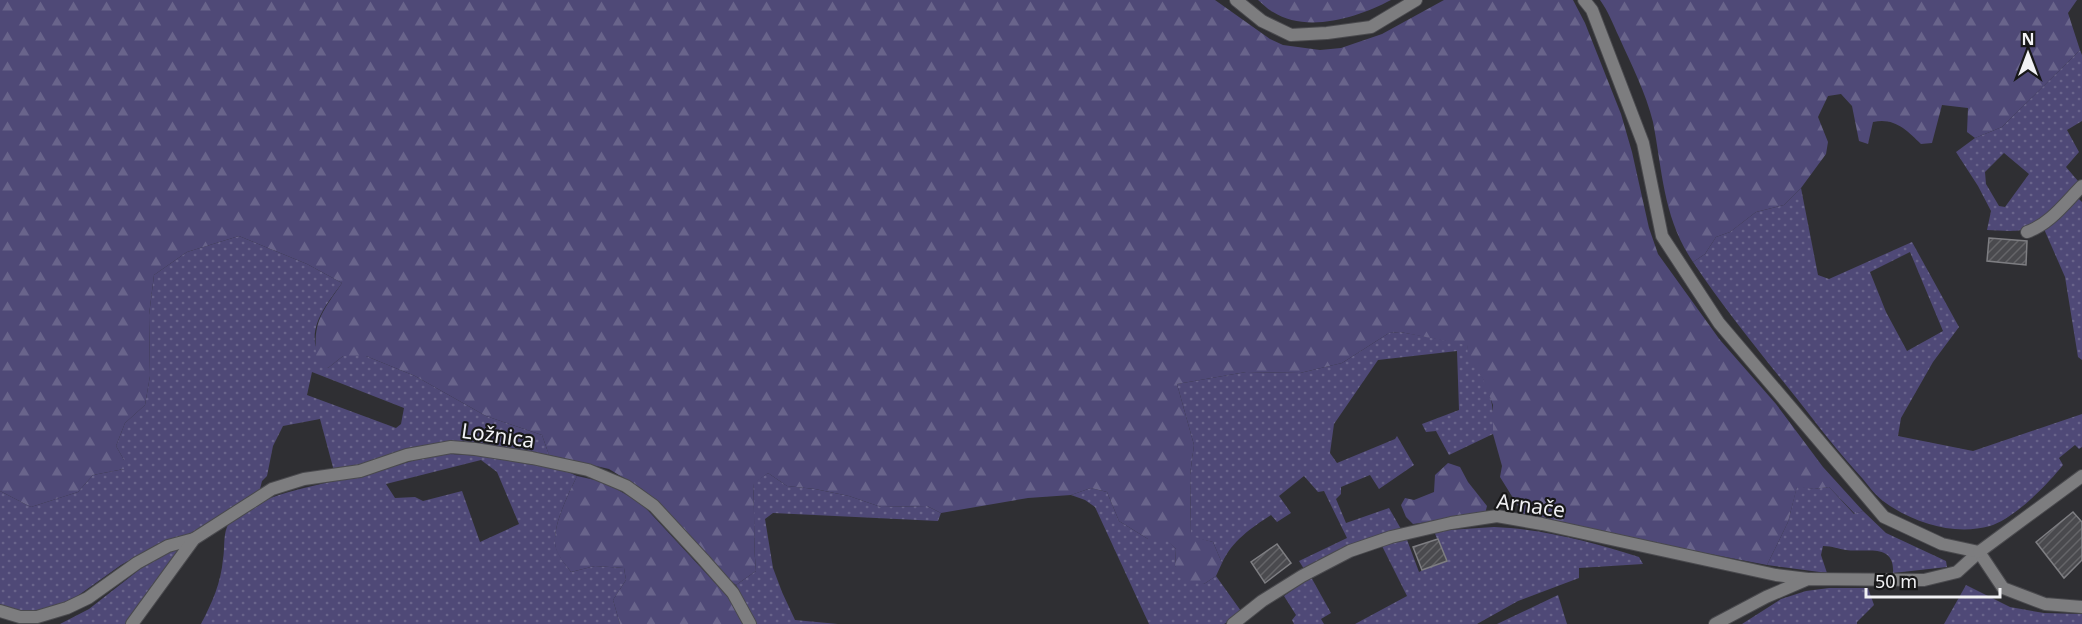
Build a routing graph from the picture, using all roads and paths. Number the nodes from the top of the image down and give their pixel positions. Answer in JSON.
{"nodes":[{"id":1,"x":1236,"y":0,"type":"edge"},
{"id":2,"x":1416,"y":0,"type":"edge"},
{"id":3,"x":1584,"y":0,"type":"edge"},
{"id":4,"x":2082,"y":186,"type":"edge"},
{"id":5,"x":2027,"y":232,"type":"dead end"},
{"id":6,"x":2082,"y":476,"type":"edge"},
{"id":7,"x":194,"y":539,"type":"junction"},
{"id":8,"x":1979,"y":552,"type":"junction"},
{"id":9,"x":1808,"y":579,"type":"junction"},
{"id":10,"x":2082,"y":607,"type":"edge"},
{"id":11,"x":0,"y":611,"type":"edge"},
{"id":12,"x":132,"y":624,"type":"edge"},
{"id":13,"x":750,"y":624,"type":"edge"},
{"id":14,"x":1233,"y":624,"type":"edge"},
{"id":15,"x":1715,"y":624,"type":"edge"}],
"edges":[{"from":1,"to":2,"type":"street"},
{"from":3,"to":8,"type":"street"},
{"from":4,"to":5,"type":"street"},
{"from":6,"to":8,"type":"street","name":"Arnače"},
{"from":7,"to":11,"type":"street","name":"Ložnica"},
{"from":7,"to":12,"type":"street","name":"Ložnica"},
{"from":7,"to":13,"type":"street","name":"Ložnica"},
{"from":8,"to":9,"type":"street","name":"Arnače"},
{"from":8,"to":10,"type":"street"},
{"from":9,"to":14,"type":"street","name":"Arnače"},
{"from":9,"to":15,"type":"street","name":"Arnače"}]}
